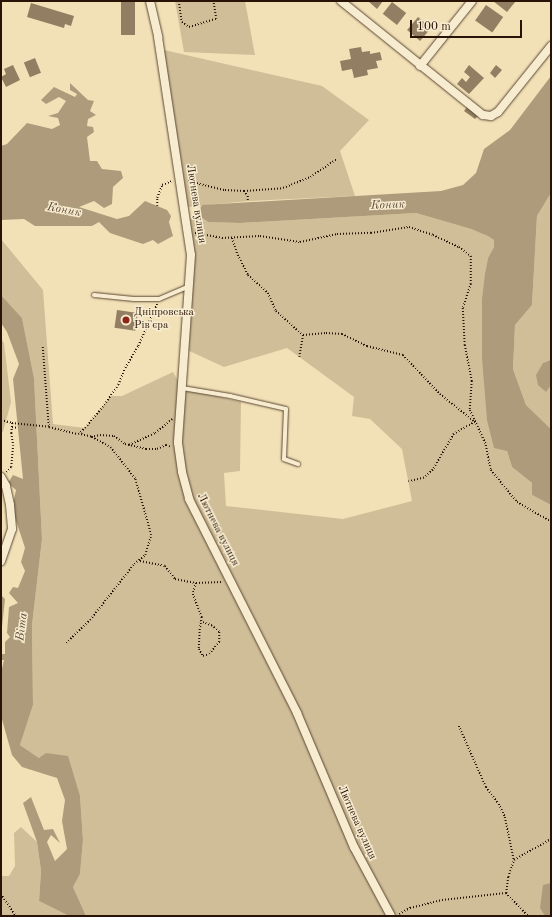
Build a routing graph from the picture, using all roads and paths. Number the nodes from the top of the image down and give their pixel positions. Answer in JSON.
{"nodes":[{"id":1,"x":150,"y":1,"type":"edge"},
{"id":2,"x":179,"y":1,"type":"edge"},
{"id":3,"x":213,"y":1,"type":"edge"},
{"id":4,"x":341,"y":1,"type":"edge"},
{"id":5,"x":472,"y":1,"type":"edge"},
{"id":6,"x":551,"y":46,"type":"edge"},
{"id":7,"x":420,"y":66,"type":"junction"},
{"id":8,"x":337,"y":159,"type":"dead end"},
{"id":9,"x":180,"y":180,"type":"junction"},
{"id":10,"x":244,"y":191,"type":"junction"},
{"id":11,"x":248,"y":201,"type":"dead end"},
{"id":12,"x":157,"y":206,"type":"dead end"},
{"id":13,"x":188,"y":232,"type":"junction"},
{"id":14,"x":232,"y":238,"type":"junction"},
{"id":15,"x":189,"y":286,"type":"junction"},
{"id":16,"x":94,"y":295,"type":"dead end"},
{"id":17,"x":159,"y":299,"type":"junction"},
{"id":18,"x":302,"y":335,"type":"junction"},
{"id":19,"x":43,"y":346,"type":"dead end"},
{"id":20,"x":299,"y":357,"type":"dead end"},
{"id":21,"x":182,"y":388,"type":"junction"},
{"id":22,"x":181,"y":412,"type":"junction"},
{"id":23,"x":1,"y":420,"type":"edge"},
{"id":24,"x":475,"y":422,"type":"junction"},
{"id":25,"x":12,"y":423,"type":"junction"},
{"id":26,"x":12,"y":427,"type":"junction"},
{"id":27,"x":49,"y":427,"type":"junction"},
{"id":28,"x":18,"y":428,"type":"dead end"},
{"id":29,"x":78,"y":434,"type":"junction"},
{"id":30,"x":91,"y":437,"type":"junction"},
{"id":31,"x":130,"y":445,"type":"junction"},
{"id":32,"x":180,"y":456,"type":"junction"},
{"id":33,"x":298,"y":464,"type":"dead end"},
{"id":34,"x":1,"y":476,"type":"edge"},
{"id":35,"x":408,"y":482,"type":"dead end"},
{"id":36,"x":551,"y":522,"type":"edge"},
{"id":37,"x":1,"y":560,"type":"edge"},
{"id":38,"x":140,"y":560,"type":"junction"},
{"id":39,"x":231,"y":581,"type":"junction"},
{"id":40,"x":196,"y":583,"type":"junction"},
{"id":41,"x":201,"y":622,"type":"junction"},
{"id":42,"x":66,"y":643,"type":"dead end"},
{"id":43,"x":459,"y":726,"type":"dead end"},
{"id":44,"x":551,"y":839,"type":"edge"},
{"id":45,"x":514,"y":860,"type":"junction"},
{"id":46,"x":506,"y":892,"type":"junction"},
{"id":47,"x":1,"y":894,"type":"edge"},
{"id":48,"x":16,"y":916,"type":"edge"},
{"id":49,"x":391,"y":916,"type":"edge"},
{"id":50,"x":395,"y":916,"type":"edge"},
{"id":51,"x":528,"y":916,"type":"edge"}],
"edges":[{"from":1,"to":9,"type":"street","name":"Лютнева вулиця"},
{"from":2,"to":3,"type":"path"},
{"from":4,"to":7,"type":"street"},
{"from":5,"to":7,"type":"street"},
{"from":6,"to":7,"type":"street"},
{"from":8,"to":10,"type":"path"},
{"from":9,"to":10,"type":"path"},
{"from":9,"to":12,"type":"path"},
{"from":9,"to":13,"type":"street","name":"Лютнева вулиця"},
{"from":10,"to":11,"type":"path"},
{"from":13,"to":14,"type":"path"},
{"from":13,"to":15,"type":"street","name":"Лютнева вулиця"},
{"from":14,"to":18,"type":"path"},
{"from":14,"to":24,"type":"path"},
{"from":15,"to":17,"type":"lane"},
{"from":15,"to":21,"type":"street","name":"Лютнева вулиця"},
{"from":16,"to":17,"type":"lane"},
{"from":17,"to":29,"type":"path"},
{"from":18,"to":20,"type":"path"},
{"from":18,"to":24,"type":"path"},
{"from":19,"to":27,"type":"path"},
{"from":21,"to":22,"type":"street","name":"Лютнева вулиця"},
{"from":21,"to":33,"type":"lane"},
{"from":22,"to":31,"type":"path"},
{"from":22,"to":32,"type":"street","name":"Лютнева вулиця"},
{"from":23,"to":25,"type":"path"},
{"from":24,"to":35,"type":"path"},
{"from":24,"to":36,"type":"path"},
{"from":25,"to":26,"type":"path"},
{"from":25,"to":27,"type":"path"},
{"from":26,"to":28,"type":"path"},
{"from":26,"to":34,"type":"path"},
{"from":27,"to":29,"type":"path"},
{"from":29,"to":30,"type":"path"},
{"from":30,"to":31,"type":"path"},
{"from":30,"to":38,"type":"path"},
{"from":31,"to":32,"type":"path"},
{"from":32,"to":39,"type":"street","name":"Лютнева вулиця"},
{"from":34,"to":37,"type":"street"},
{"from":38,"to":40,"type":"path"},
{"from":38,"to":42,"type":"path"},
{"from":39,"to":40,"type":"path"},
{"from":39,"to":49,"type":"street","name":"Лютнева вулиця"},
{"from":40,"to":41,"type":"path"},
{"from":41,"to":41,"type":"path"},
{"from":43,"to":45,"type":"path"},
{"from":44,"to":45,"type":"path"},
{"from":45,"to":46,"type":"path"},
{"from":46,"to":50,"type":"path"},
{"from":46,"to":51,"type":"path"},
{"from":47,"to":48,"type":"path"}]}
